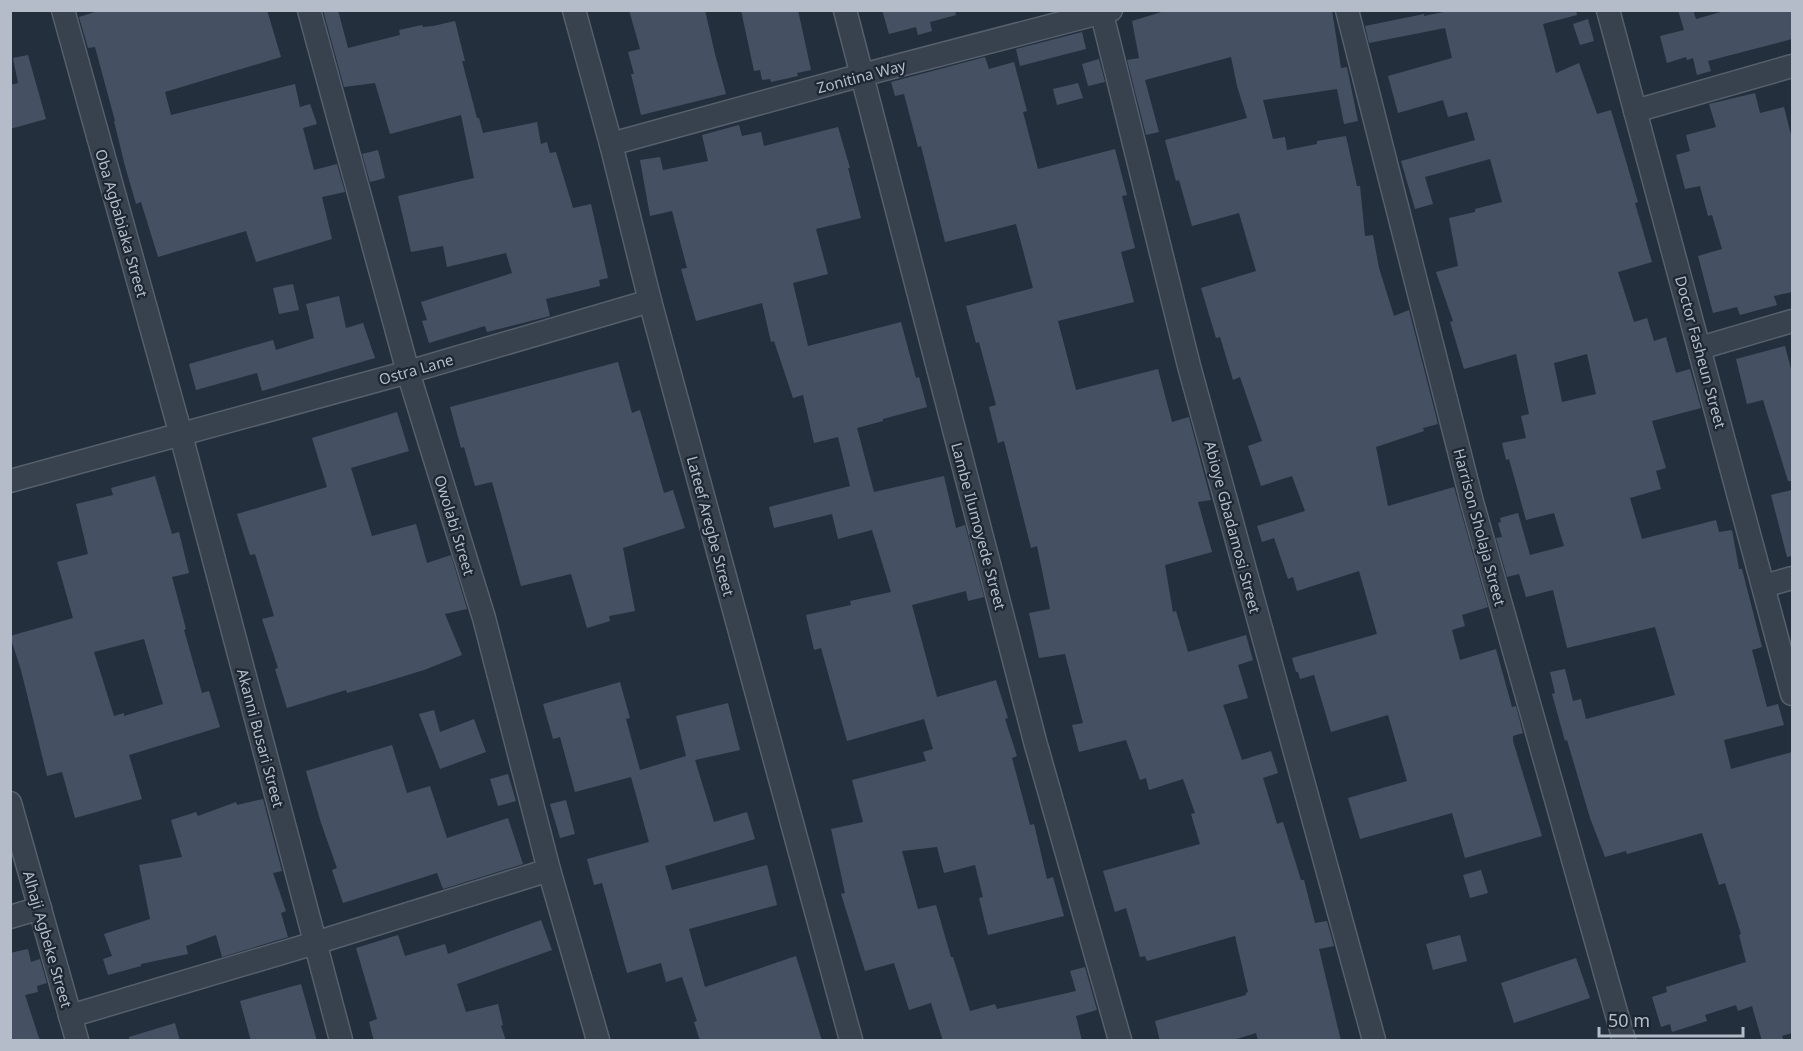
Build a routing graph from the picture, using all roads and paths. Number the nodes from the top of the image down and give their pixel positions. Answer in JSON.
{"nodes":[{"id":1,"x":63,"y":10,"type":"edge"},
{"id":2,"x":309,"y":10,"type":"edge"},
{"id":3,"x":574,"y":10,"type":"edge"},
{"id":4,"x":845,"y":10,"type":"edge"},
{"id":5,"x":1347,"y":10,"type":"edge"},
{"id":6,"x":1608,"y":10,"type":"edge"},
{"id":7,"x":1105,"y":11,"type":"edge"},
{"id":8,"x":1792,"y":66,"type":"edge"},
{"id":9,"x":862,"y":75,"type":"junction"},
{"id":10,"x":1635,"y":111,"type":"junction"},
{"id":11,"x":611,"y":144,"type":"junction"},
{"id":12,"x":650,"y":300,"type":"junction"},
{"id":13,"x":1792,"y":321,"type":"edge"},
{"id":14,"x":1700,"y":348,"type":"junction"},
{"id":15,"x":408,"y":372,"type":"junction"},
{"id":16,"x":181,"y":435,"type":"junction"},
{"id":17,"x":10,"y":481,"type":"edge"},
{"id":18,"x":1792,"y":578,"type":"edge"},
{"id":19,"x":1764,"y":586,"type":"junction"},
{"id":20,"x":1792,"y":694,"type":"edge"},
{"id":21,"x":10,"y":803,"type":"edge"},
{"id":22,"x":549,"y":870,"type":"junction"},
{"id":23,"x":40,"y":908,"type":"junction"},
{"id":24,"x":10,"y":917,"type":"edge"},
{"id":25,"x":315,"y":943,"type":"junction"},
{"id":26,"x":70,"y":1016,"type":"junction"},
{"id":27,"x":77,"y":1041,"type":"edge"},
{"id":28,"x":341,"y":1041,"type":"edge"},
{"id":29,"x":598,"y":1041,"type":"edge"},
{"id":30,"x":851,"y":1041,"type":"edge"},
{"id":31,"x":1120,"y":1041,"type":"edge"},
{"id":32,"x":1374,"y":1041,"type":"edge"},
{"id":33,"x":1624,"y":1041,"type":"edge"}],
"edges":[{"from":1,"to":16,"type":"street","name":"Oba Agbabiaka Street"},
{"from":2,"to":15,"type":"street","name":"Owolabi Street"},
{"from":3,"to":11,"type":"street","name":"Lateef Aregbe Street"},
{"from":4,"to":9,"type":"street","name":"Lambe Ilumoyede Street"},
{"from":5,"to":33,"type":"street","name":"Harrison Sholaja Street"},
{"from":6,"to":10,"type":"street","name":"Doctor Fasheun Street"},
{"from":7,"to":9,"type":"street","name":"Zonitina Way"},
{"from":7,"to":32,"type":"street","name":"Abioye Gbadamosi Street"},
{"from":8,"to":10,"type":"street"},
{"from":9,"to":11,"type":"street","name":"Zonitina Way"},
{"from":9,"to":31,"type":"street","name":"Lambe Ilumoyede Street"},
{"from":10,"to":14,"type":"street","name":"Doctor Fasheun Street"},
{"from":11,"to":12,"type":"street","name":"Lateef Aregbe Street"},
{"from":12,"to":15,"type":"street","name":"Ostra Lane"},
{"from":12,"to":30,"type":"street","name":"Lateef Aregbe Street"},
{"from":13,"to":14,"type":"street"},
{"from":14,"to":19,"type":"street","name":"Doctor Fasheun Street"},
{"from":15,"to":16,"type":"street","name":"Ostra Lane"},
{"from":15,"to":22,"type":"street","name":"Owolabi Street"},
{"from":16,"to":17,"type":"street","name":"Ostra Lane"},
{"from":16,"to":25,"type":"street","name":"Akanni Busari Street"},
{"from":18,"to":19,"type":"street"},
{"from":19,"to":20,"type":"street","name":"Doctor Fasheun Street"},
{"from":21,"to":23,"type":"street","name":"Alhaji Agbeke Street"},
{"from":22,"to":25,"type":"street"},
{"from":22,"to":29,"type":"street","name":"Owolabi Street"},
{"from":23,"to":24,"type":"street"},
{"from":23,"to":26,"type":"street","name":"Alhaji Agbeke Street"},
{"from":25,"to":26,"type":"street"},
{"from":25,"to":28,"type":"street","name":"Akanni Busari Street"},
{"from":26,"to":27,"type":"street","name":"Alhaji Agbeke Street"}]}
